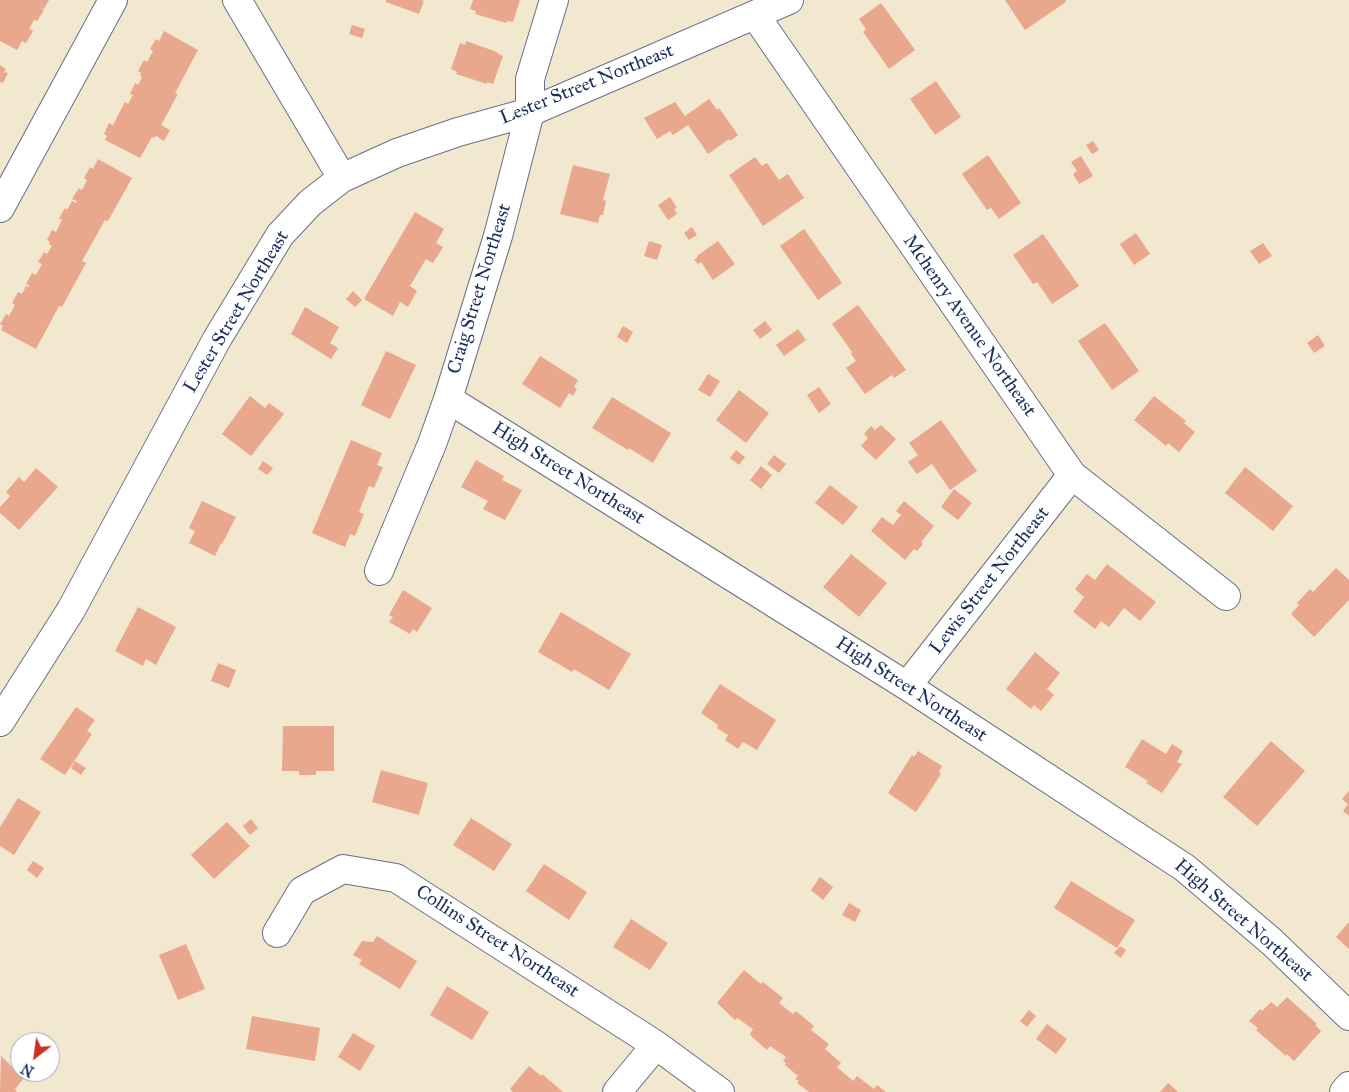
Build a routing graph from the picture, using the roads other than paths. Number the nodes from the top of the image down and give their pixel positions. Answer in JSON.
{"nodes":[{"id":1,"x":113,"y":0,"type":"edge"},
{"id":2,"x":237,"y":0,"type":"edge"},
{"id":3,"x":554,"y":0,"type":"edge"},
{"id":4,"x":789,"y":0,"type":"edge"},
{"id":5,"x":756,"y":15,"type":"junction"},
{"id":6,"x":530,"y":112,"type":"junction"},
{"id":7,"x":342,"y":178,"type":"junction"},
{"id":8,"x":0,"y":208,"type":"edge"},
{"id":9,"x":448,"y":399,"type":"junction"},
{"id":10,"x":1072,"y":475,"type":"junction"},
{"id":11,"x":379,"y":571,"type":"dead end"},
{"id":12,"x":1226,"y":596,"type":"dead end"},
{"id":13,"x":907,"y":686,"type":"junction"},
{"id":14,"x":0,"y":722,"type":"edge"},
{"id":15,"x":277,"y":933,"type":"dead end"},
{"id":16,"x":1349,"y":1016,"type":"edge"},
{"id":17,"x":656,"y":1045,"type":"junction"},
{"id":18,"x":1349,"y":1086,"type":"edge"},
{"id":19,"x":617,"y":1092,"type":"edge"},
{"id":20,"x":720,"y":1092,"type":"edge"},
{"id":21,"x":1344,"y":1092,"type":"edge"}],
"edges":[{"from":1,"to":8,"type":"street"},
{"from":2,"to":7,"type":"street"},
{"from":3,"to":6,"type":"street","name":"Craig Street Northeast"},
{"from":4,"to":5,"type":"street","name":"Lester Street Northeast"},
{"from":5,"to":6,"type":"street","name":"Lester Street Northeast"},
{"from":5,"to":10,"type":"street","name":"Mchenry Avenue Northeast"},
{"from":6,"to":7,"type":"street","name":"Lester Street Northeast"},
{"from":6,"to":9,"type":"street","name":"Craig Street Northeast"},
{"from":7,"to":14,"type":"street","name":"Lester Street Northeast"},
{"from":9,"to":11,"type":"street","name":"Craig Street Northeast"},
{"from":9,"to":13,"type":"street","name":"High Street Northeast"},
{"from":10,"to":12,"type":"street","name":"Mchenry Avenue Northeast"},
{"from":10,"to":13,"type":"street","name":"Lewis Street Northeast"},
{"from":13,"to":16,"type":"street","name":"High Street Northeast"},
{"from":15,"to":17,"type":"street","name":"Collins Street Northeast"},
{"from":17,"to":19,"type":"street"},
{"from":17,"to":20,"type":"street","name":"Collins Street Northeast"},
{"from":18,"to":21,"type":"street"}]}
